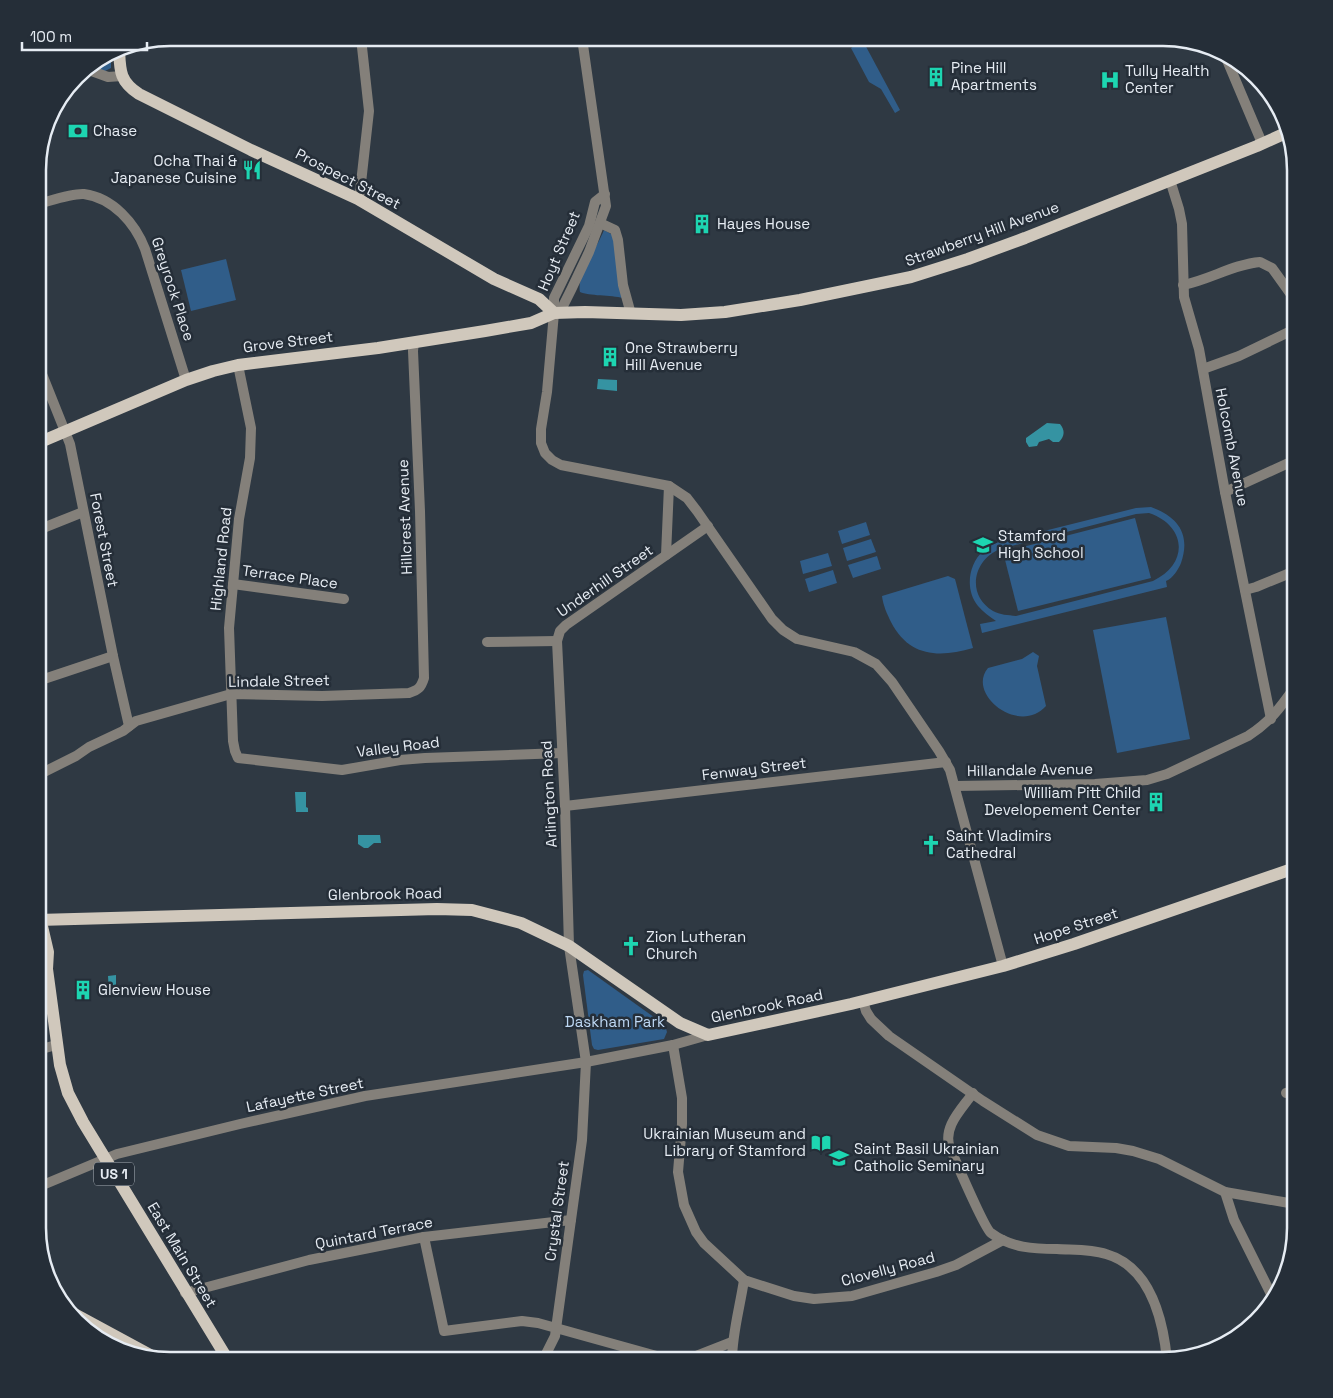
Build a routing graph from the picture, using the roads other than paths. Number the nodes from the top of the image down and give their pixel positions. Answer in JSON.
{"nodes":[{"id":1,"x":361,"y":46,"type":"edge"},
{"id":2,"x":583,"y":46,"type":"edge"},
{"id":3,"x":120,"y":57,"type":"edge"},
{"id":4,"x":1229,"y":66,"type":"edge"},
{"id":5,"x":95,"y":72,"type":"edge"},
{"id":6,"x":123,"y":78,"type":"junction"},
{"id":7,"x":1283,"y":137,"type":"edge"},
{"id":8,"x":1262,"y":144,"type":"junction"},
{"id":9,"x":1170,"y":180,"type":"junction"},
{"id":10,"x":604,"y":194,"type":"junction"},
{"id":11,"x":358,"y":199,"type":"junction"},
{"id":12,"x":47,"y":202,"type":"edge"},
{"id":13,"x":600,"y":223,"type":"junction"},
{"id":14,"x":1183,"y":285,"type":"junction"},
{"id":15,"x":1287,"y":288,"type":"edge"},
{"id":16,"x":554,"y":313,"type":"junction"},
{"id":17,"x":631,"y":314,"type":"junction"},
{"id":18,"x":1287,"y":334,"type":"edge"},
{"id":19,"x":414,"y":342,"type":"junction"},
{"id":20,"x":238,"y":365,"type":"junction"},
{"id":21,"x":1203,"y":369,"type":"junction"},
{"id":22,"x":186,"y":380,"type":"junction"},
{"id":23,"x":47,"y":387,"type":"edge"},
{"id":24,"x":64,"y":432,"type":"junction"},
{"id":25,"x":47,"y":439,"type":"edge"},
{"id":26,"x":1287,"y":464,"type":"edge"},
{"id":27,"x":669,"y":486,"type":"junction"},
{"id":28,"x":1225,"y":492,"type":"junction"},
{"id":29,"x":83,"y":512,"type":"junction"},
{"id":30,"x":708,"y":526,"type":"junction"},
{"id":31,"x":47,"y":527,"type":"edge"},
{"id":32,"x":666,"y":555,"type":"junction"},
{"id":33,"x":1287,"y":575,"type":"edge"},
{"id":34,"x":233,"y":584,"type":"junction"},
{"id":35,"x":1245,"y":590,"type":"junction"},
{"id":36,"x":344,"y":599,"type":"dead end"},
{"id":37,"x":557,"y":641,"type":"junction"},
{"id":38,"x":487,"y":642,"type":"dead end"},
{"id":39,"x":113,"y":656,"type":"junction"},
{"id":40,"x":47,"y":678,"type":"edge"},
{"id":41,"x":418,"y":690,"type":"joint"},
{"id":42,"x":231,"y":694,"type":"junction"},
{"id":43,"x":1287,"y":699,"type":"edge"},
{"id":44,"x":1271,"y":719,"type":"junction"},
{"id":45,"x":129,"y":726,"type":"junction"},
{"id":46,"x":562,"y":754,"type":"junction"},
{"id":47,"x":238,"y":758,"type":"joint"},
{"id":48,"x":946,"y":762,"type":"junction"},
{"id":49,"x":46,"y":770,"type":"edge"},
{"id":50,"x":955,"y":786,"type":"junction"},
{"id":51,"x":565,"y":806,"type":"junction"},
{"id":52,"x":1287,"y":871,"type":"edge"},
{"id":53,"x":46,"y":916,"type":"edge"},
{"id":54,"x":46,"y":945,"type":"edge"},
{"id":55,"x":569,"y":946,"type":"junction"},
{"id":56,"x":1003,"y":966,"type":"junction"},
{"id":57,"x":47,"y":969,"type":"joint"},
{"id":58,"x":863,"y":1001,"type":"junction"},
{"id":59,"x":708,"y":1036,"type":"junction"},
{"id":60,"x":56,"y":1045,"type":"junction"},
{"id":61,"x":672,"y":1045,"type":"junction"},
{"id":62,"x":46,"y":1048,"type":"edge"},
{"id":63,"x":586,"y":1062,"type":"junction"},
{"id":64,"x":973,"y":1094,"type":"junction"},
{"id":65,"x":105,"y":1160,"type":"junction"},
{"id":66,"x":46,"y":1184,"type":"edge"},
{"id":67,"x":1225,"y":1192,"type":"junction"},
{"id":68,"x":1287,"y":1202,"type":"edge"},
{"id":69,"x":571,"y":1220,"type":"junction"},
{"id":70,"x":424,"y":1238,"type":"junction"},
{"id":71,"x":1003,"y":1240,"type":"junction"},
{"id":72,"x":744,"y":1280,"type":"junction"},
{"id":73,"x":1269,"y":1291,"type":"edge"},
{"id":74,"x":185,"y":1293,"type":"junction"},
{"id":75,"x":92,"y":1324,"type":"edge"},
{"id":76,"x":556,"y":1328,"type":"junction"},
{"id":77,"x":732,"y":1342,"type":"junction"},
{"id":78,"x":135,"y":1347,"type":"edge"},
{"id":79,"x":223,"y":1352,"type":"edge"},
{"id":80,"x":547,"y":1352,"type":"edge"},
{"id":81,"x":642,"y":1352,"type":"edge"},
{"id":82,"x":706,"y":1352,"type":"edge"},
{"id":83,"x":732,"y":1352,"type":"edge"},
{"id":84,"x":1166,"y":1352,"type":"edge"}],
"edges":[{"from":1,"to":11,"type":"street"},
{"from":2,"to":10,"type":"street","name":"Hoyt Street"},
{"from":3,"to":6,"type":"main road"},
{"from":4,"to":8,"type":"street"},
{"from":5,"to":6,"type":"street"},
{"from":6,"to":11,"type":"main road","name":"Prospect Street"},
{"from":7,"to":8,"type":"main road","name":"Strawberry Hill Avenue"},
{"from":8,"to":9,"type":"main road","name":"Strawberry Hill Avenue"},
{"from":9,"to":14,"type":"street","name":"Holcomb Avenue"},
{"from":9,"to":17,"type":"main road","name":"Strawberry Hill Avenue"},
{"from":10,"to":13,"type":"street","name":"Hoyt Street"},
{"from":10,"to":16,"type":"street","name":"Hoyt Street"},
{"from":11,"to":16,"type":"main road","name":"Prospect Street"},
{"from":12,"to":22,"type":"street","name":"Greyrock Place"},
{"from":13,"to":16,"type":"street","name":"Hoyt Street"},
{"from":13,"to":17,"type":"street","name":"Hoyt Street"},
{"from":14,"to":15,"type":"street"},
{"from":14,"to":21,"type":"street","name":"Holcomb Avenue"},
{"from":16,"to":17,"type":"main road","name":"Strawberry Hill Avenue"},
{"from":16,"to":19,"type":"main road","name":"Grove Street"},
{"from":16,"to":27,"type":"street","name":"Hillandale Avenue"},
{"from":18,"to":21,"type":"street"},
{"from":19,"to":20,"type":"main road","name":"Grove Street"},
{"from":19,"to":41,"type":"street","name":"Hillcrest Avenue"},
{"from":20,"to":22,"type":"main road","name":"Grove Street"},
{"from":20,"to":34,"type":"street","name":"Highland Road"},
{"from":21,"to":28,"type":"street","name":"Holcomb Avenue"},
{"from":22,"to":24,"type":"main road","name":"Grove Street"},
{"from":23,"to":24,"type":"street","name":"Forest Street"},
{"from":24,"to":25,"type":"main road","name":"Grove Street"},
{"from":24,"to":29,"type":"street","name":"Forest Street"},
{"from":26,"to":28,"type":"street"},
{"from":27,"to":30,"type":"street","name":"Hillandale Avenue"},
{"from":27,"to":32,"type":"street"},
{"from":28,"to":35,"type":"street","name":"Holcomb Avenue"},
{"from":29,"to":31,"type":"street"},
{"from":29,"to":39,"type":"street","name":"Forest Street"},
{"from":30,"to":32,"type":"street","name":"Underhill Street"},
{"from":30,"to":48,"type":"street","name":"Hillandale Avenue"},
{"from":32,"to":37,"type":"street","name":"Underhill Street"},
{"from":33,"to":35,"type":"street"},
{"from":34,"to":36,"type":"street","name":"Terrace Place"},
{"from":34,"to":42,"type":"street","name":"Highland Road"},
{"from":35,"to":44,"type":"street","name":"Holcomb Avenue"},
{"from":37,"to":38,"type":"street","name":"Underhill Street"},
{"from":37,"to":46,"type":"street","name":"Arlington Road"},
{"from":39,"to":40,"type":"street"},
{"from":39,"to":45,"type":"street","name":"Forest Street"},
{"from":41,"to":42,"type":"street","name":"Lindale Street"},
{"from":42,"to":45,"type":"street","name":"Lindale Street"},
{"from":42,"to":47,"type":"street","name":"Highland Road"},
{"from":43,"to":44,"type":"street","name":"Hillandale Avenue"},
{"from":44,"to":50,"type":"street","name":"Hillandale Avenue"},
{"from":45,"to":49,"type":"street","name":"Lindale Street"},
{"from":46,"to":47,"type":"street","name":"Valley Road"},
{"from":46,"to":51,"type":"street","name":"Arlington Road"},
{"from":48,"to":50,"type":"street","name":"Hillandale Avenue"},
{"from":48,"to":51,"type":"street","name":"Fenway Street"},
{"from":50,"to":56,"type":"street"},
{"from":51,"to":55,"type":"street","name":"Arlington Road"},
{"from":52,"to":56,"type":"main road","name":"Hope Street"},
{"from":53,"to":55,"type":"main road","name":"Glenbrook Road"},
{"from":54,"to":57,"type":"main road","name":"East Main Street","number":"US 1"},
{"from":55,"to":59,"type":"main road","name":"Glenbrook Road"},
{"from":55,"to":63,"type":"street","name":"Arlington Road"},
{"from":56,"to":58,"type":"main road","name":"Hope Street"},
{"from":57,"to":60,"type":"main road","name":"East Main Street","number":"US 1"},
{"from":58,"to":59,"type":"main road","name":"Glenbrook Road"},
{"from":58,"to":64,"type":"street"},
{"from":59,"to":61,"type":"street","name":"Lafayette Street"},
{"from":60,"to":62,"type":"street"},
{"from":60,"to":65,"type":"main road","name":"East Main Street","number":"US 1"},
{"from":61,"to":63,"type":"street","name":"Lafayette Street"},
{"from":61,"to":72,"type":"street","name":"Clovelly Road"},
{"from":63,"to":65,"type":"street","name":"Lafayette Street"},
{"from":63,"to":69,"type":"street","name":"Crystal Street"},
{"from":64,"to":67,"type":"street"},
{"from":64,"to":71,"type":"street"},
{"from":65,"to":66,"type":"street","name":"Lafayette Street"},
{"from":65,"to":74,"type":"main road","name":"East Main Street","number":"US 1"},
{"from":67,"to":68,"type":"street"},
{"from":67,"to":73,"type":"street"},
{"from":69,"to":70,"type":"street","name":"Quintard Terrace"},
{"from":69,"to":76,"type":"street","name":"Crystal Street"},
{"from":70,"to":74,"type":"street","name":"Quintard Terrace"},
{"from":70,"to":76,"type":"street"},
{"from":71,"to":72,"type":"street","name":"Clovelly Road"},
{"from":71,"to":84,"type":"street"},
{"from":72,"to":77,"type":"street"},
{"from":74,"to":79,"type":"main road","name":"East Main Street","number":"US 1"},
{"from":75,"to":78,"type":"main road"},
{"from":76,"to":80,"type":"street","name":"Crystal Street"},
{"from":76,"to":81,"type":"street"},
{"from":77,"to":82,"type":"street"},
{"from":77,"to":83,"type":"street"}]}
